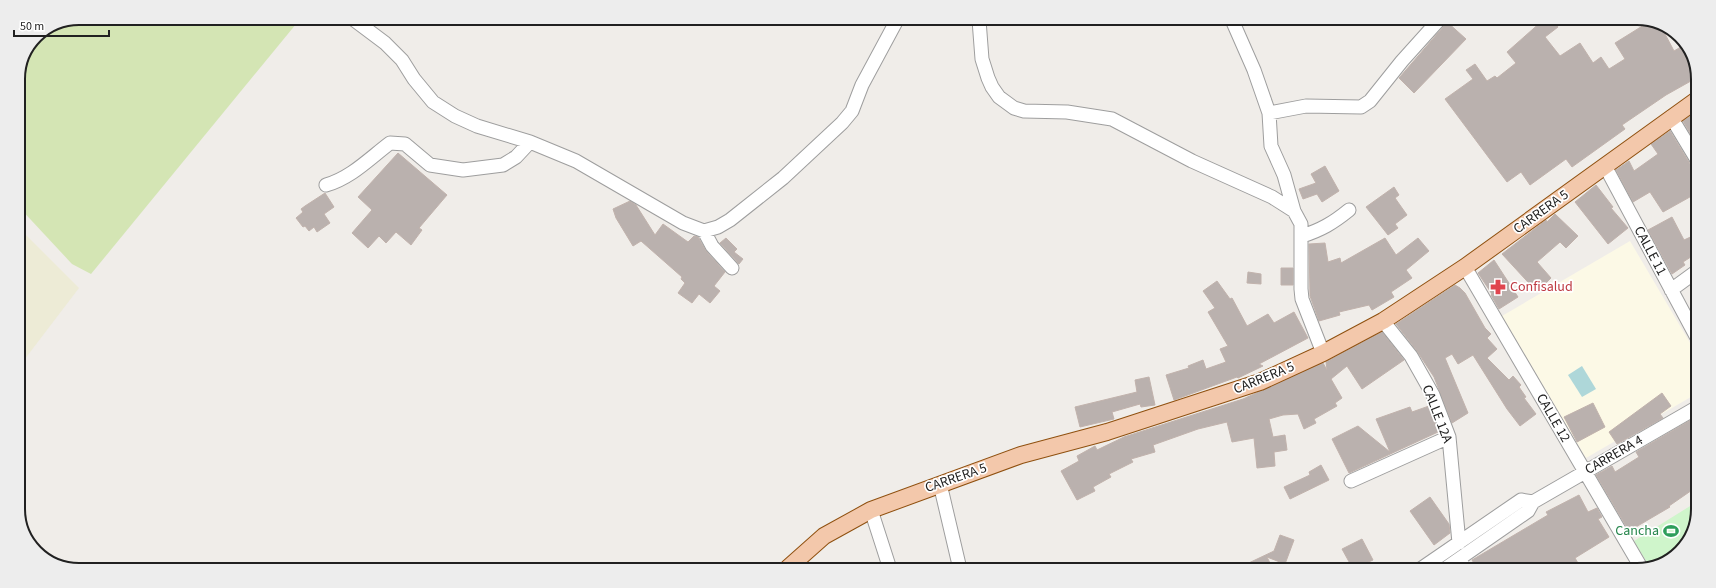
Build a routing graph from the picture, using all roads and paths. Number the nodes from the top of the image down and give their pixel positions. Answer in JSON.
{"nodes":[{"id":1,"x":362,"y":25,"type":"edge"},
{"id":2,"x":894,"y":25,"type":"edge"},
{"id":3,"x":979,"y":25,"type":"edge"},
{"id":4,"x":1234,"y":25,"type":"edge"},
{"id":5,"x":1434,"y":25,"type":"edge"},
{"id":6,"x":1691,"y":104,"type":"edge"},
{"id":7,"x":1269,"y":113,"type":"junction"},
{"id":8,"x":1671,"y":117,"type":"junction"},
{"id":9,"x":530,"y":142,"type":"junction"},
{"id":10,"x":1691,"y":150,"type":"edge"},
{"id":11,"x":1605,"y":166,"type":"junction"},
{"id":12,"x":326,"y":185,"type":"dead end"},
{"id":13,"x":1349,"y":210,"type":"dead end"},
{"id":14,"x":1294,"y":211,"type":"junction"},
{"id":15,"x":704,"y":230,"type":"junction"},
{"id":16,"x":1302,"y":236,"type":"junction"},
{"id":17,"x":1464,"y":267,"type":"junction"},
{"id":18,"x":732,"y":268,"type":"dead end"},
{"id":19,"x":1691,"y":275,"type":"edge"},
{"id":20,"x":1671,"y":290,"type":"junction"},
{"id":21,"x":1383,"y":321,"type":"junction"},
{"id":22,"x":1691,"y":327,"type":"edge"},
{"id":23,"x":1323,"y":353,"type":"junction"},
{"id":24,"x":1691,"y":411,"type":"edge"},
{"id":25,"x":1448,"y":437,"type":"junction"},
{"id":26,"x":1585,"y":472,"type":"junction"},
{"id":27,"x":1351,"y":481,"type":"dead end"},
{"id":28,"x":940,"y":484,"type":"junction"},
{"id":29,"x":1533,"y":502,"type":"junction"},
{"id":30,"x":871,"y":510,"type":"junction"},
{"id":31,"x":1459,"y":543,"type":"junction"},
{"id":32,"x":794,"y":563,"type":"edge"},
{"id":33,"x":888,"y":563,"type":"edge"},
{"id":34,"x":959,"y":563,"type":"edge"},
{"id":35,"x":1429,"y":563,"type":"edge"},
{"id":36,"x":1465,"y":563,"type":"edge"},
{"id":37,"x":1638,"y":563,"type":"edge"}],
"edges":[{"from":1,"to":9,"type":"street"},
{"from":2,"to":15,"type":"street"},
{"from":3,"to":14,"type":"street"},
{"from":4,"to":7,"type":"street"},
{"from":5,"to":7,"type":"street"},
{"from":6,"to":8,"type":"main road","name":"CARRERA 5"},
{"from":7,"to":14,"type":"street"},
{"from":8,"to":10,"type":"street"},
{"from":8,"to":11,"type":"main road","name":"CARRERA 5"},
{"from":9,"to":12,"type":"street"},
{"from":9,"to":15,"type":"street"},
{"from":11,"to":17,"type":"main road","name":"CARRERA 5"},
{"from":11,"to":20,"type":"street","name":"CALLE 11"},
{"from":13,"to":16,"type":"street"},
{"from":14,"to":16,"type":"street"},
{"from":15,"to":18,"type":"street"},
{"from":16,"to":23,"type":"street"},
{"from":17,"to":21,"type":"main road","name":"CARRERA 5"},
{"from":17,"to":26,"type":"street","name":"CALLE 12"},
{"from":19,"to":20,"type":"street"},
{"from":20,"to":22,"type":"street","name":"CALLE 11"},
{"from":21,"to":23,"type":"main road","name":"CARRERA 5"},
{"from":21,"to":25,"type":"street","name":"CALLE 12A"},
{"from":23,"to":28,"type":"main road","name":"CARRERA 5"},
{"from":24,"to":26,"type":"street","name":"CARRERA 4"},
{"from":25,"to":27,"type":"street"},
{"from":25,"to":31,"type":"street","name":"CALLE 12A"},
{"from":26,"to":29,"type":"street","name":"CARRERA 4"},
{"from":26,"to":37,"type":"street","name":"CALLE 12"},
{"from":28,"to":30,"type":"main road","name":"CARRERA 5"},
{"from":28,"to":34,"type":"street"},
{"from":29,"to":31,"type":"street","name":"CARRERA 4"},
{"from":29,"to":36,"type":"street","name":"CARRERA 4"},
{"from":30,"to":32,"type":"main road","name":"CARRERA 5"},
{"from":30,"to":33,"type":"street"},
{"from":31,"to":35,"type":"street","name":"CARRERA 4"}]}
